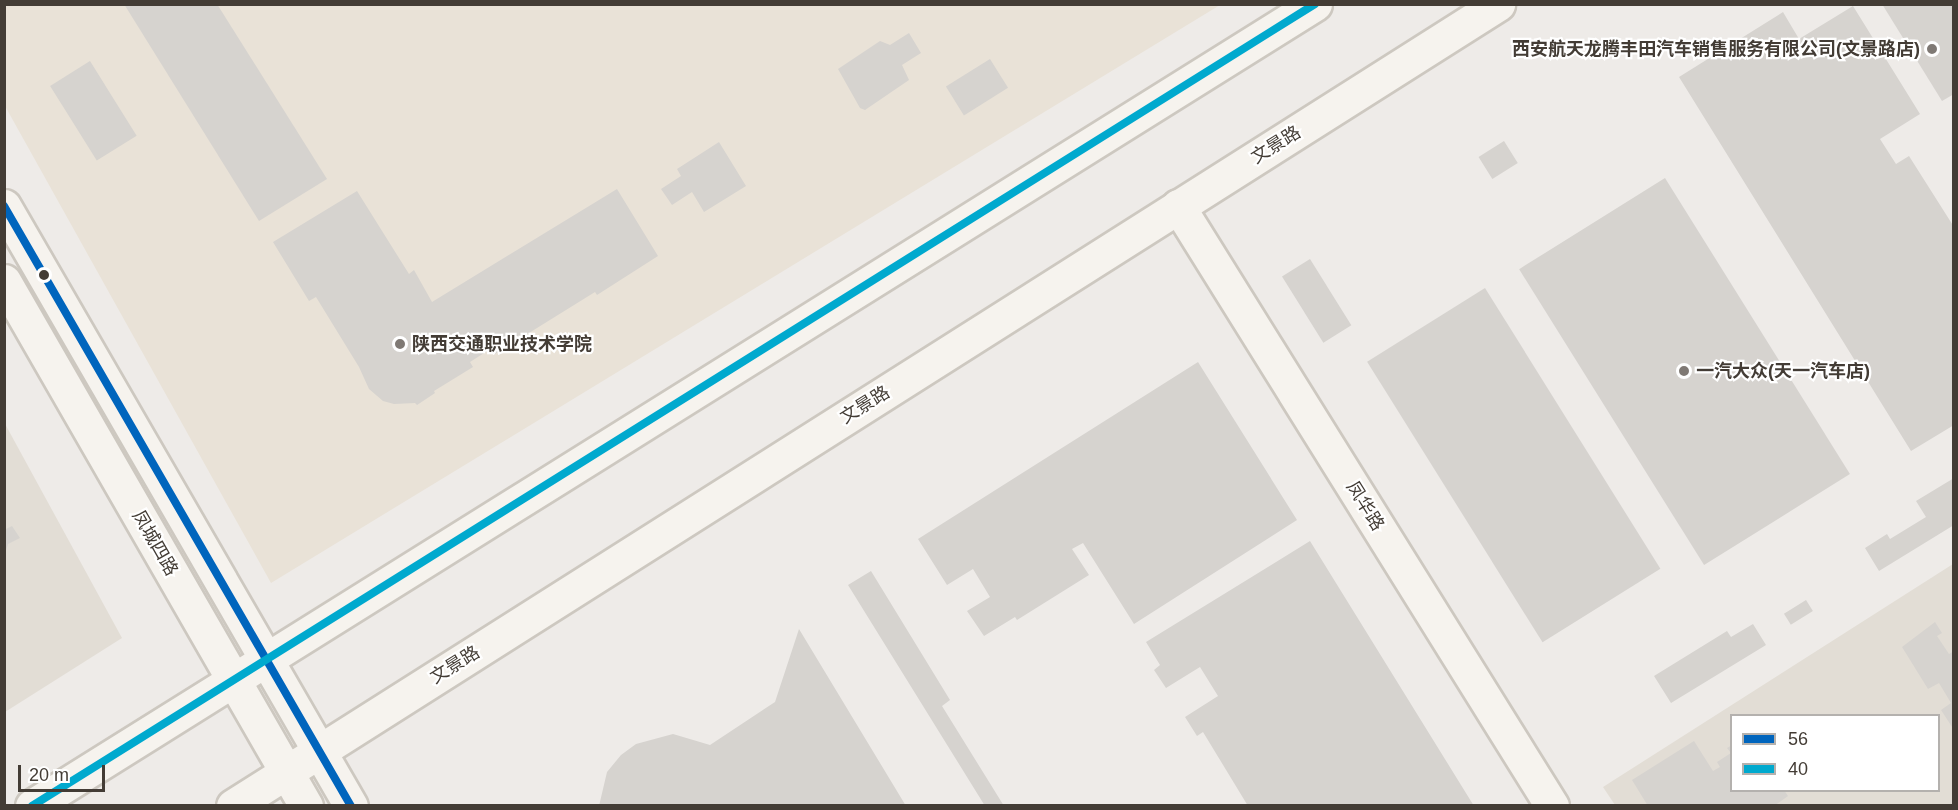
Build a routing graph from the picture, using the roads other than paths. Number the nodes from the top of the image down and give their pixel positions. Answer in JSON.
{"nodes":[{"id":1,"x":1315,"y":4,"type":"edge"},
{"id":2,"x":1498,"y":4,"type":"edge"},
{"id":3,"x":4,"y":206,"type":"edge"},
{"id":4,"x":1178,"y":207,"type":"junction"},
{"id":5,"x":4,"y":281,"type":"edge"},
{"id":6,"x":265,"y":659,"type":"junction"},
{"id":7,"x":233,"y":679,"type":"junction"},
{"id":8,"x":320,"y":751,"type":"junction"},
{"id":9,"x":287,"y":771,"type":"junction"},
{"id":10,"x":32,"y":806,"type":"edge"},
{"id":11,"x":232,"y":806,"type":"edge"},
{"id":12,"x":306,"y":806,"type":"edge"},
{"id":13,"x":351,"y":806,"type":"edge"},
{"id":14,"x":1552,"y":806,"type":"edge"}],
"edges":[{"from":1,"to":6,"type":"main road"},
{"from":2,"to":4,"type":"main road","name":"文景路"},
{"from":3,"to":6,"type":"main road"},
{"from":4,"to":8,"type":"main road","name":"文景路"},
{"from":4,"to":14,"type":"main road","name":"凤华路"},
{"from":5,"to":7,"type":"main road","name":"凤城四路"},
{"from":6,"to":7,"type":"main road"},
{"from":6,"to":8,"type":"main road"},
{"from":7,"to":9,"type":"main road","name":"凤城四路"},
{"from":7,"to":10,"type":"main road"},
{"from":8,"to":9,"type":"main road","name":"文景路"},
{"from":8,"to":13,"type":"main road"},
{"from":9,"to":11,"type":"main road","name":"文景路"},
{"from":9,"to":12,"type":"main road","name":"凤城四路"}]}
